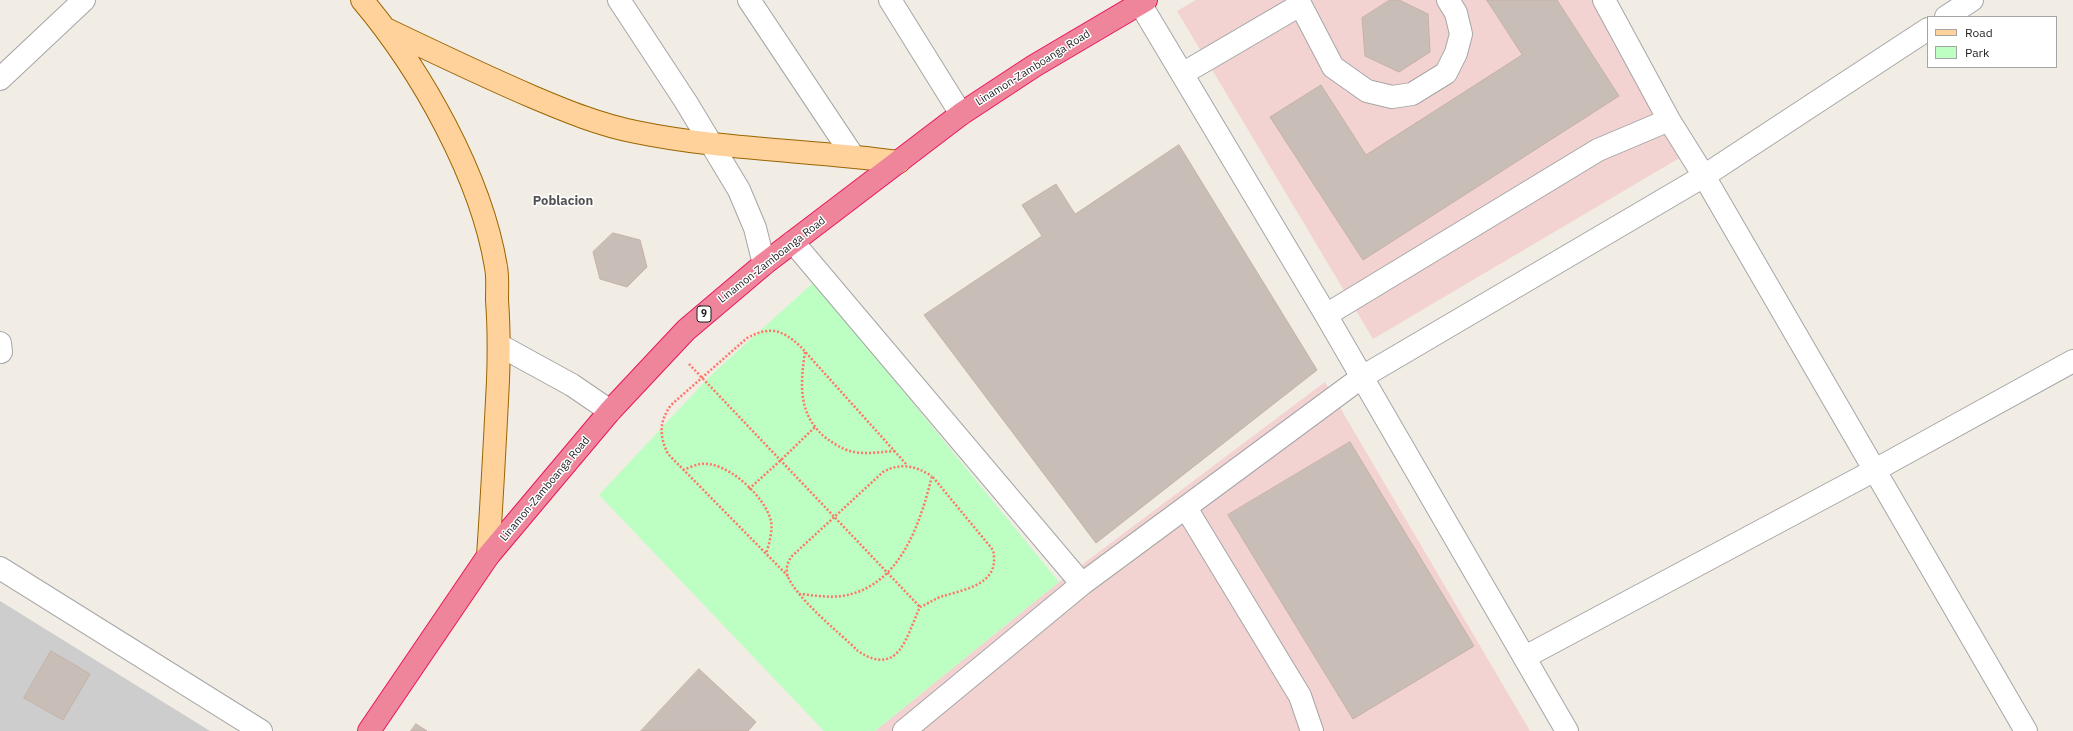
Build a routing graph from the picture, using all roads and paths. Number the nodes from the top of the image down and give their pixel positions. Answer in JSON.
{"nodes":[{"id":1,"x":84,"y":0,"type":"edge"},
{"id":2,"x":362,"y":0,"type":"edge"},
{"id":3,"x":619,"y":0,"type":"edge"},
{"id":4,"x":748,"y":0,"type":"edge"},
{"id":5,"x":890,"y":0,"type":"edge"},
{"id":6,"x":1448,"y":0,"type":"edge"},
{"id":7,"x":1604,"y":0,"type":"edge"},
{"id":8,"x":1972,"y":0,"type":"edge"},
{"id":9,"x":1141,"y":1,"type":"edge"},
{"id":10,"x":1299,"y":2,"type":"edge"},
{"id":11,"x":1948,"y":16,"type":"edge"},
{"id":12,"x":388,"y":30,"type":"junction"},
{"id":13,"x":1927,"y":30,"type":"edge"},
{"id":14,"x":1182,"y":74,"type":"junction"},
{"id":15,"x":0,"y":79,"type":"edge"},
{"id":16,"x":961,"y":114,"type":"junction"},
{"id":17,"x":1669,"y":120,"type":"junction"},
{"id":18,"x":712,"y":145,"type":"junction"},
{"id":19,"x":853,"y":156,"type":"junction"},
{"id":20,"x":899,"y":162,"type":"junction"},
{"id":21,"x":1704,"y":176,"type":"junction"},
{"id":22,"x":793,"y":242,"type":"junction"},
{"id":23,"x":764,"y":264,"type":"junction"},
{"id":24,"x":1326,"y":314,"type":"junction"},
{"id":25,"x":499,"y":345,"type":"junction"},
{"id":26,"x":671,"y":345,"type":"junction"},
{"id":27,"x":805,"y":352,"type":"junction"},
{"id":28,"x":2073,"y":361,"type":"edge"},
{"id":29,"x":1362,"y":377,"type":"junction"},
{"id":30,"x":702,"y":378,"type":"junction"},
{"id":31,"x":610,"y":411,"type":"junction"},
{"id":32,"x":815,"y":427,"type":"junction"},
{"id":33,"x":894,"y":451,"type":"junction"},
{"id":34,"x":781,"y":460,"type":"junction"},
{"id":35,"x":907,"y":466,"type":"junction"},
{"id":36,"x":683,"y":470,"type":"junction"},
{"id":37,"x":1875,"y":470,"type":"junction"},
{"id":38,"x":932,"y":476,"type":"junction"},
{"id":39,"x":749,"y":488,"type":"junction"},
{"id":40,"x":1186,"y":508,"type":"junction"},
{"id":41,"x":834,"y":516,"type":"junction"},
{"id":42,"x":766,"y":554,"type":"junction"},
{"id":43,"x":488,"y":556,"type":"junction"},
{"id":44,"x":0,"y":568,"type":"edge"},
{"id":45,"x":887,"y":572,"type":"junction"},
{"id":46,"x":788,"y":577,"type":"junction"},
{"id":47,"x":1082,"y":584,"type":"junction"},
{"id":48,"x":799,"y":594,"type":"junction"},
{"id":49,"x":920,"y":607,"type":"junction"},
{"id":50,"x":1525,"y":657,"type":"junction"},
{"id":51,"x":261,"y":731,"type":"edge"},
{"id":52,"x":369,"y":731,"type":"edge"},
{"id":53,"x":904,"y":731,"type":"edge"},
{"id":54,"x":1312,"y":731,"type":"edge"},
{"id":55,"x":1567,"y":731,"type":"edge"},
{"id":56,"x":2026,"y":731,"type":"edge"}],
"edges":[{"from":1,"to":15,"type":"street"},
{"from":2,"to":12,"type":"main road"},
{"from":3,"to":18,"type":"street"},
{"from":4,"to":19,"type":"street"},
{"from":5,"to":16,"type":"street"},
{"from":6,"to":10,"type":"street"},
{"from":7,"to":17,"type":"street"},
{"from":8,"to":11,"type":"street"},
{"from":9,"to":14,"type":"street"},
{"from":9,"to":16,"type":"highway","name":"Linamon-Zamboanga Road","number":"9"},
{"from":10,"to":14,"type":"street"},
{"from":12,"to":18,"type":"main road"},
{"from":12,"to":25,"type":"main road"},
{"from":13,"to":21,"type":"street"},
{"from":14,"to":24,"type":"street"},
{"from":16,"to":20,"type":"highway","name":"Linamon-Zamboanga Road","number":"9"},
{"from":17,"to":21,"type":"street"},
{"from":17,"to":24,"type":"street"},
{"from":18,"to":19,"type":"main road"},
{"from":18,"to":23,"type":"street"},
{"from":19,"to":20,"type":"main road"},
{"from":20,"to":22,"type":"highway","name":"Linamon-Zamboanga Road","number":"9"},
{"from":21,"to":29,"type":"street"},
{"from":21,"to":37,"type":"street"},
{"from":22,"to":23,"type":"highway","name":"Linamon-Zamboanga Road","number":"9"},
{"from":22,"to":47,"type":"street"},
{"from":23,"to":26,"type":"highway","name":"Linamon-Zamboanga Road","number":"9"},
{"from":24,"to":29,"type":"street"},
{"from":25,"to":31,"type":"street"},
{"from":25,"to":43,"type":"main road"},
{"from":26,"to":30,"type":"path"},
{"from":26,"to":31,"type":"highway","name":"Linamon-Zamboanga Road","number":"9"},
{"from":27,"to":30,"type":"path"},
{"from":27,"to":32,"type":"path"},
{"from":27,"to":33,"type":"path"},
{"from":28,"to":37,"type":"street"},
{"from":29,"to":40,"type":"street"},
{"from":29,"to":50,"type":"street"},
{"from":30,"to":34,"type":"path"},
{"from":30,"to":36,"type":"path"},
{"from":31,"to":43,"type":"highway","name":"Linamon-Zamboanga Road","number":"9"},
{"from":32,"to":33,"type":"path"},
{"from":32,"to":34,"type":"path"},
{"from":33,"to":35,"type":"path"},
{"from":34,"to":39,"type":"path"},
{"from":34,"to":41,"type":"path"},
{"from":35,"to":38,"type":"path"},
{"from":35,"to":41,"type":"path"},
{"from":36,"to":39,"type":"path"},
{"from":36,"to":42,"type":"path"},
{"from":37,"to":50,"type":"street"},
{"from":37,"to":56,"type":"street"},
{"from":38,"to":45,"type":"path"},
{"from":38,"to":49,"type":"path"},
{"from":39,"to":42,"type":"path"},
{"from":40,"to":47,"type":"street"},
{"from":40,"to":54,"type":"street"},
{"from":41,"to":45,"type":"path"},
{"from":41,"to":46,"type":"path"},
{"from":42,"to":46,"type":"path"},
{"from":43,"to":52,"type":"highway","name":"Linamon-Zamboanga Road","number":"9"},
{"from":44,"to":51,"type":"street"},
{"from":45,"to":48,"type":"path"},
{"from":45,"to":49,"type":"path"},
{"from":46,"to":48,"type":"path"},
{"from":47,"to":53,"type":"street"},
{"from":48,"to":49,"type":"path"},
{"from":50,"to":55,"type":"street"}]}
